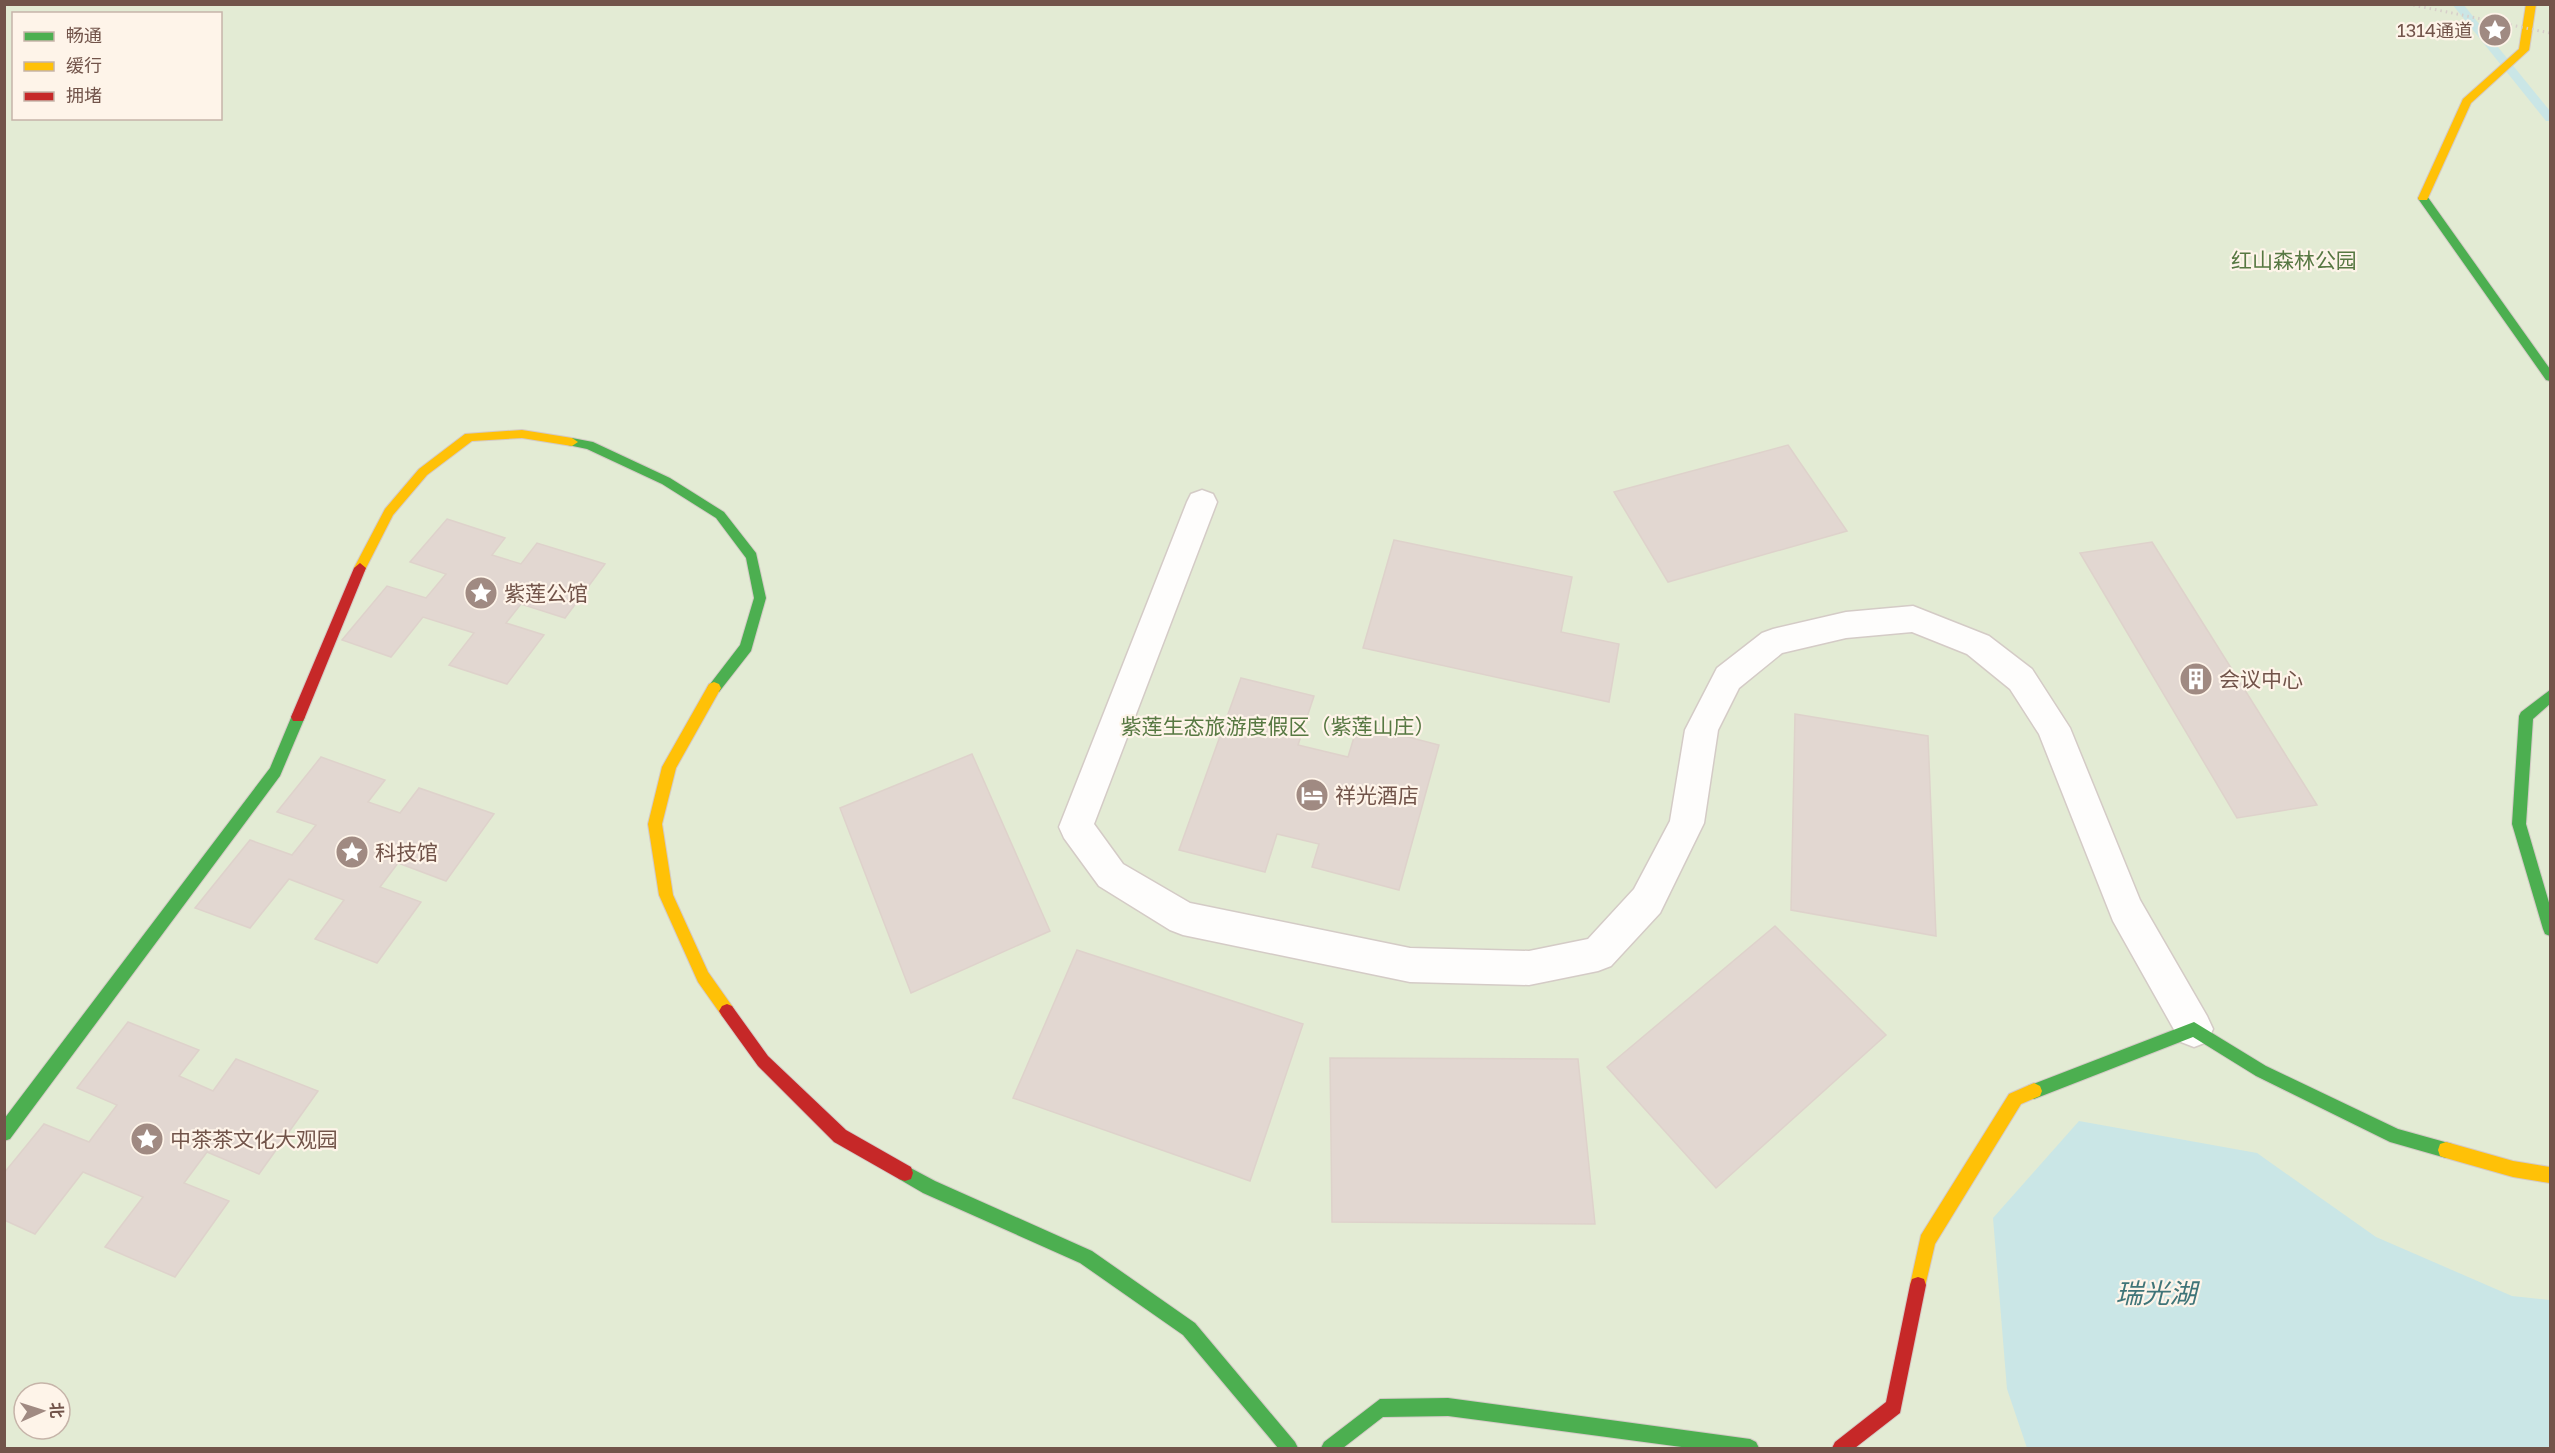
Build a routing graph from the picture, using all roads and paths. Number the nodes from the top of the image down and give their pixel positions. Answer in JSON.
{"nodes":[{"id":1,"x":2408,"y":4,"type":"edge"},
{"id":2,"x":2531,"y":4,"type":"edge"},
{"id":3,"x":2550,"y":33,"type":"edge"},
{"id":4,"x":2550,"y":377,"type":"edge"},
{"id":5,"x":1202,"y":502,"type":"dead end"},
{"id":6,"x":2550,"y":696,"type":"edge"},
{"id":7,"x":2550,"y":929,"type":"edge"},
{"id":8,"x":2194,"y":1029,"type":"junction"},
{"id":9,"x":4,"y":1133,"type":"edge"},
{"id":10,"x":2550,"y":1175,"type":"edge"},
{"id":11,"x":1289,"y":1449,"type":"edge"},
{"id":12,"x":1330,"y":1449,"type":"edge"},
{"id":13,"x":1750,"y":1449,"type":"edge"},
{"id":14,"x":1840,"y":1449,"type":"edge"}],
"edges":[{"from":1,"to":3,"type":"path","bridge":true},
{"from":2,"to":4,"type":"street"},
{"from":5,"to":8,"type":"street"},
{"from":6,"to":7,"type":"street"},
{"from":8,"to":10,"type":"street"},
{"from":8,"to":14,"type":"street"},
{"from":9,"to":11,"type":"street"},
{"from":12,"to":13,"type":"street"}]}
